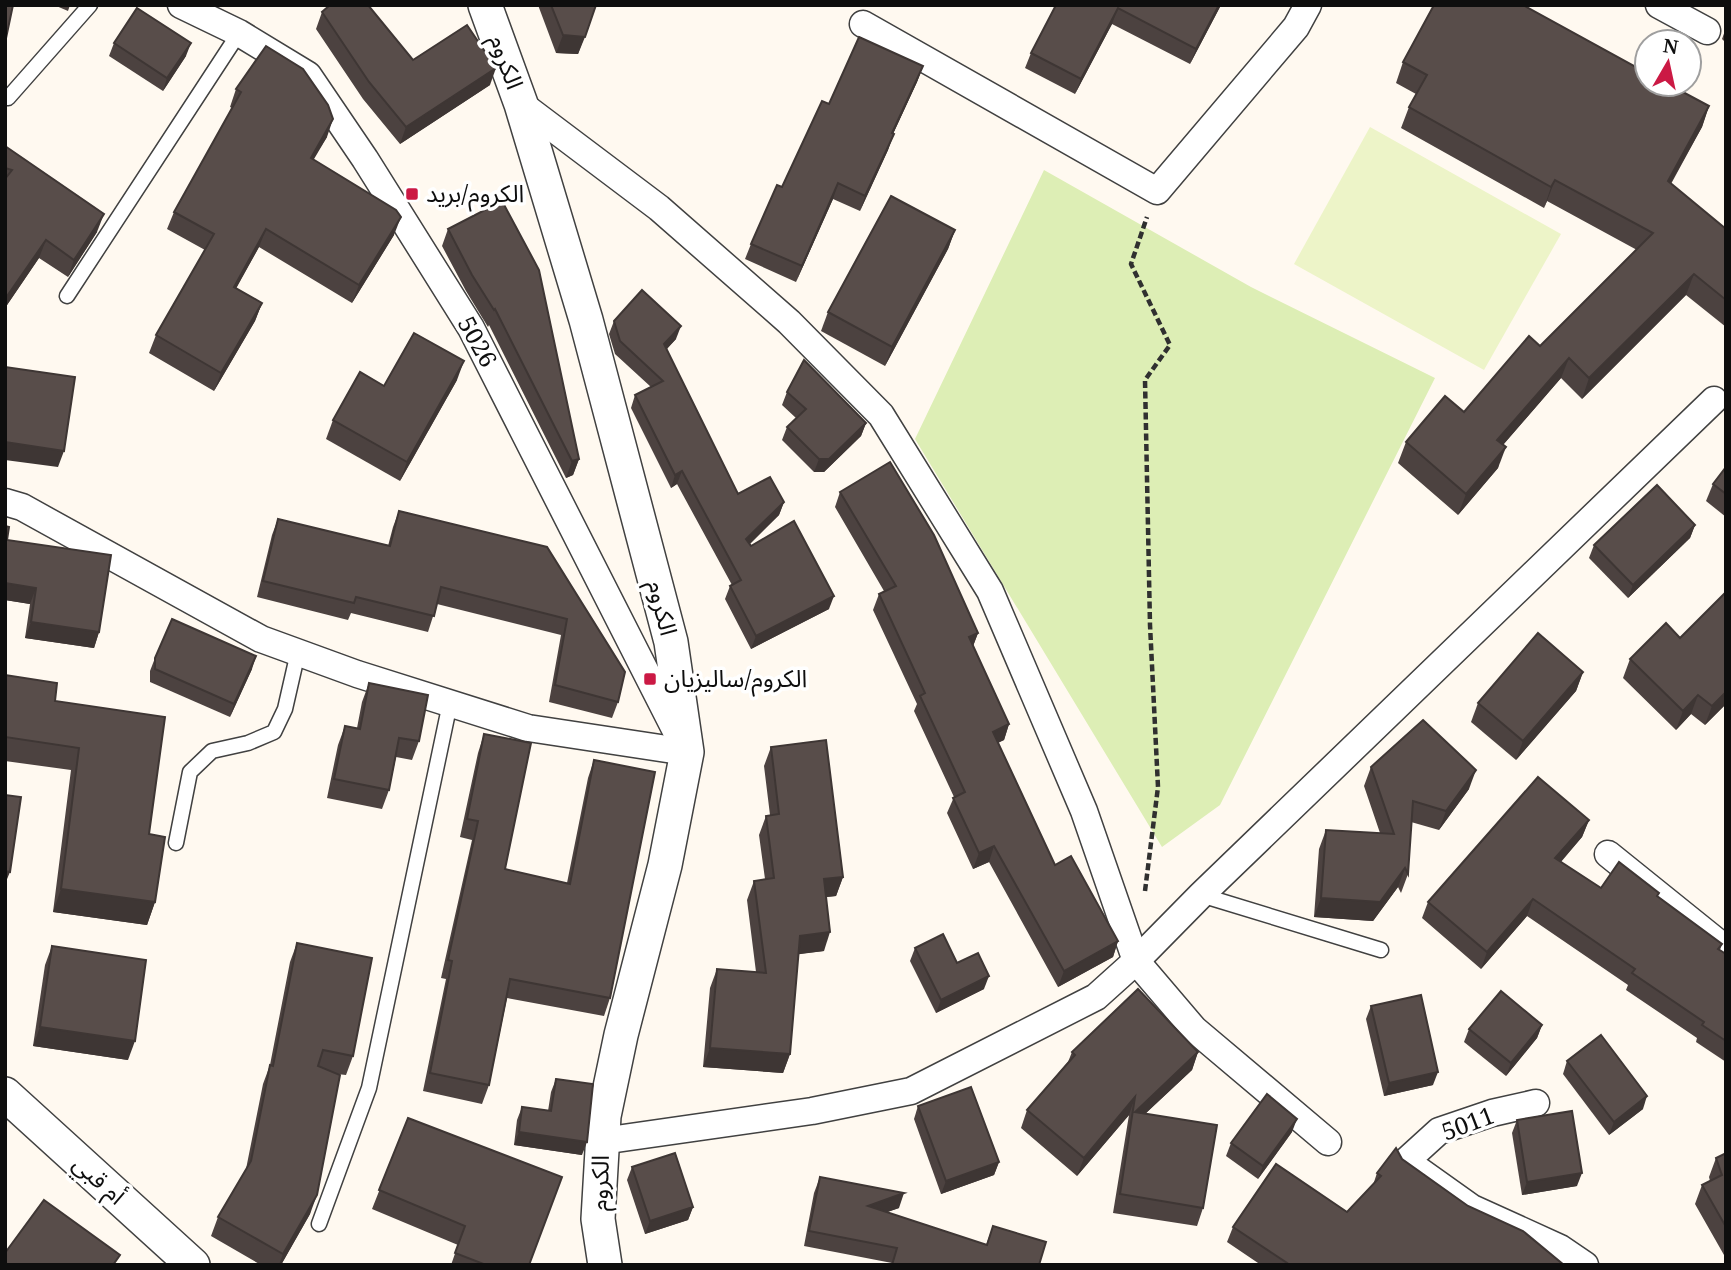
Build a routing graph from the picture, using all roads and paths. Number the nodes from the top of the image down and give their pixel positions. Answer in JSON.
{"nodes":[{"id":1,"x":90,"y":5,"type":"edge"},
{"id":2,"x":181,"y":5,"type":"edge"},
{"id":3,"x":485,"y":5,"type":"edge"},
{"id":4,"x":1308,"y":5,"type":"edge"},
{"id":5,"x":1659,"y":5,"type":"edge"},
{"id":6,"x":863,"y":24,"type":"dead end"},
{"id":7,"x":1707,"y":31,"type":"dead end"},
{"id":8,"x":239,"y":33,"type":"junction"},
{"id":9,"x":5,"y":97,"type":"edge"},
{"id":10,"x":521,"y":104,"type":"junction"},
{"id":11,"x":1157,"y":191,"type":"junction"},
{"id":12,"x":66,"y":296,"type":"dead end"},
{"id":13,"x":1714,"y":400,"type":"dead end"},
{"id":14,"x":5,"y":502,"type":"edge"},
{"id":15,"x":298,"y":652,"type":"junction"},
{"id":16,"x":450,"y":704,"type":"junction"},
{"id":17,"x":687,"y":752,"type":"junction"},
{"id":18,"x":176,"y":843,"type":"dead end"},
{"id":19,"x":1608,"y":854,"type":"dead end"},
{"id":20,"x":1144,"y":895,"type":"dead end"},
{"id":21,"x":1201,"y":895,"type":"junction"},
{"id":22,"x":1726,"y":949,"type":"edge"},
{"id":23,"x":1381,"y":950,"type":"dead end"},
{"id":24,"x":1136,"y":961,"type":"junction"},
{"id":25,"x":5,"y":1094,"type":"edge"},
{"id":26,"x":1535,"y":1103,"type":"dead end"},
{"id":27,"x":602,"y":1141,"type":"junction"},
{"id":28,"x":1328,"y":1142,"type":"dead end"},
{"id":29,"x":320,"y":1224,"type":"dead end"},
{"id":30,"x":192,"y":1265,"type":"edge"},
{"id":31,"x":605,"y":1265,"type":"edge"},
{"id":32,"x":1585,"y":1265,"type":"edge"}],
"edges":[{"from":1,"to":9,"type":"lane"},
{"from":2,"to":8,"type":"street","name":"5026"},
{"from":3,"to":10,"type":"street","name":"الكروم"},
{"from":4,"to":11,"type":"street"},
{"from":5,"to":7,"type":"street"},
{"from":6,"to":11,"type":"street"},
{"from":8,"to":12,"type":"lane"},
{"from":8,"to":17,"type":"street","name":"5026"},
{"from":10,"to":17,"type":"street","name":"الكروم"},
{"from":10,"to":24,"type":"street"},
{"from":11,"to":20,"type":"path"},
{"from":13,"to":21,"type":"street"},
{"from":14,"to":15,"type":"street"},
{"from":15,"to":16,"type":"street"},
{"from":15,"to":18,"type":"lane"},
{"from":16,"to":17,"type":"street"},
{"from":16,"to":29,"type":"lane"},
{"from":17,"to":27,"type":"street","name":"الكروم"},
{"from":19,"to":22,"type":"street"},
{"from":21,"to":23,"type":"lane"},
{"from":21,"to":24,"type":"street"},
{"from":24,"to":27,"type":"street"},
{"from":24,"to":28,"type":"street"},
{"from":25,"to":30,"type":"street","name":"أم قبي"},
{"from":26,"to":32,"type":"street","name":"5011"},
{"from":27,"to":31,"type":"street","name":"الكروم"}]}
